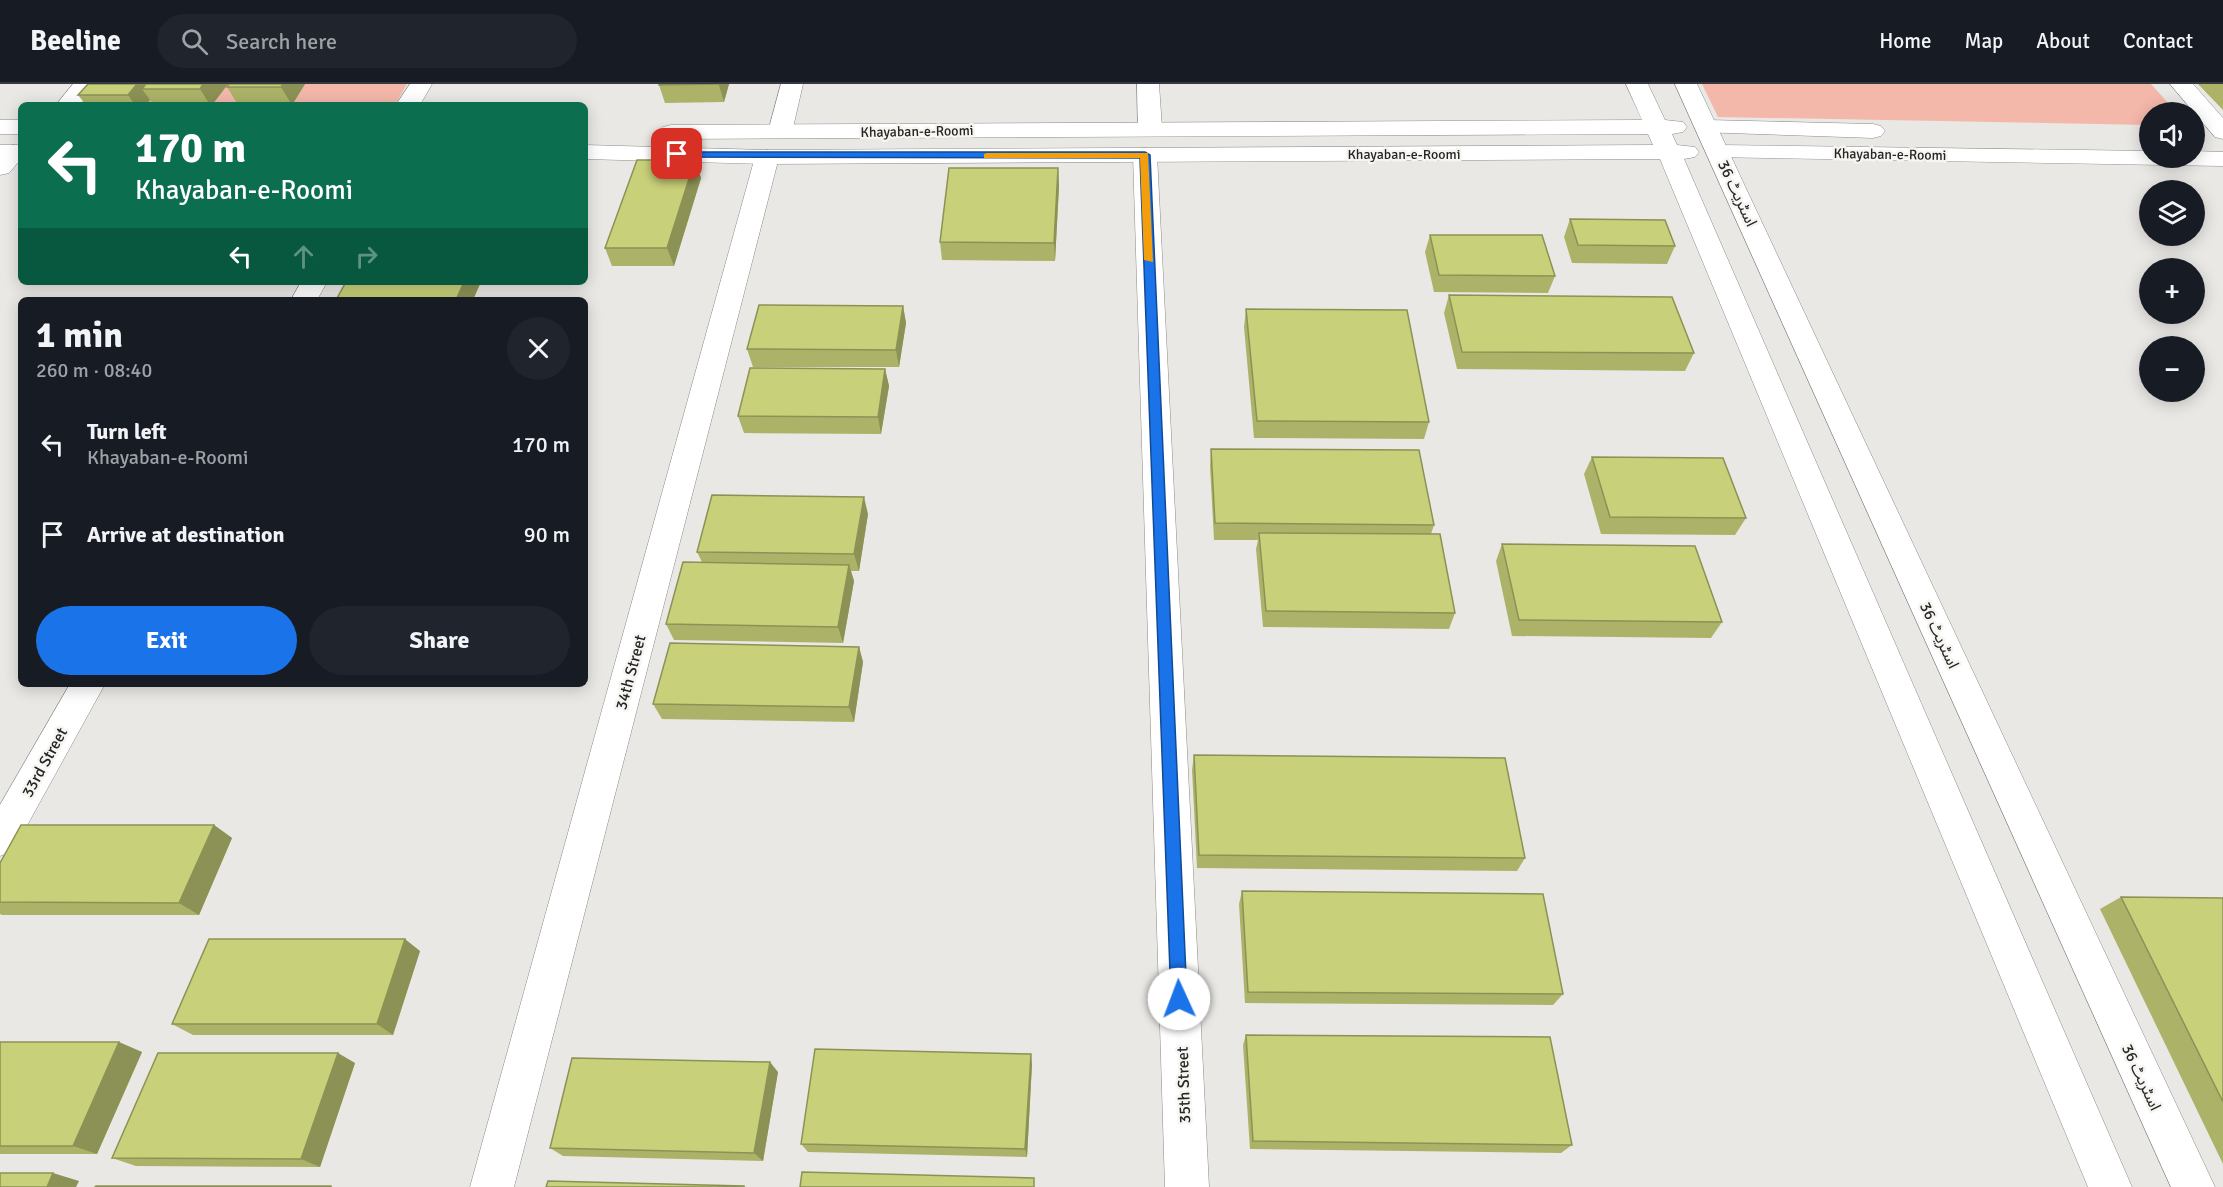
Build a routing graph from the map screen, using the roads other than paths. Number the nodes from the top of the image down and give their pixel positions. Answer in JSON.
{"nodes":[{"id":1,"x":85,"y":84,"type":"edge"},
{"id":2,"x":420,"y":84,"type":"edge"},
{"id":3,"x":792,"y":84,"type":"edge"},
{"id":4,"x":1148,"y":84,"type":"edge"},
{"id":5,"x":1636,"y":84,"type":"edge"},
{"id":6,"x":1686,"y":84,"type":"edge"},
{"id":7,"x":2181,"y":84,"type":"edge"},
{"id":8,"x":70,"y":102,"type":"edge"},
{"id":9,"x":410,"y":102,"type":"edge"},
{"id":10,"x":0,"y":127,"type":"edge"},
{"id":11,"x":18,"y":127,"type":"edge"},
{"id":12,"x":2223,"y":132,"type":"edge"},
{"id":13,"x":2139,"y":138,"type":"edge"},
{"id":14,"x":2205,"y":139,"type":"edge"},
{"id":15,"x":1662,"y":140,"type":"junction"},
{"id":16,"x":1713,"y":140,"type":"junction"},
{"id":17,"x":2223,"y":140,"type":"edge"},
{"id":18,"x":588,"y":142,"type":"edge"},
{"id":19,"x":1147,"y":142,"type":"junction"},
{"id":20,"x":773,"y":144,"type":"junction"},
{"id":21,"x":2223,"y":159,"type":"edge"},
{"id":22,"x":86,"y":687,"type":"edge"},
{"id":23,"x":0,"y":839,"type":"edge"},
{"id":24,"x":492,"y":1187,"type":"edge"},
{"id":25,"x":1187,"y":1187,"type":"edge"},
{"id":26,"x":2110,"y":1187,"type":"edge"},
{"id":27,"x":2193,"y":1187,"type":"edge"}],
"edges":[{"from":1,"to":8,"type":"street"},
{"from":2,"to":9,"type":"street"},
{"from":3,"to":20,"type":"street","name":"34th Street"},
{"from":4,"to":19,"type":"street","name":"35th Street"},
{"from":5,"to":15,"type":"street"},
{"from":6,"to":16,"type":"street","name":"اسٹریٹ 36"},
{"from":7,"to":12,"type":"street"},
{"from":10,"to":11,"type":"street"},
{"from":13,"to":16,"type":"street","name":"Khayaban-e-Roomi"},
{"from":14,"to":17,"type":"street"},
{"from":15,"to":16,"type":"street","name":"Khayaban-e-Roomi"},
{"from":15,"to":19,"type":"street","name":"Khayaban-e-Roomi"},
{"from":15,"to":26,"type":"street"},
{"from":16,"to":21,"type":"street","name":"Khayaban-e-Roomi"},
{"from":16,"to":27,"type":"street","name":"اسٹریٹ 36"},
{"from":18,"to":20,"type":"street","name":"Khayaban-e-Roomi"},
{"from":19,"to":20,"type":"street","name":"Khayaban-e-Roomi"},
{"from":19,"to":25,"type":"street","name":"35th Street"},
{"from":20,"to":24,"type":"street","name":"34th Street"},
{"from":22,"to":23,"type":"street","name":"33rd Street"}]}
